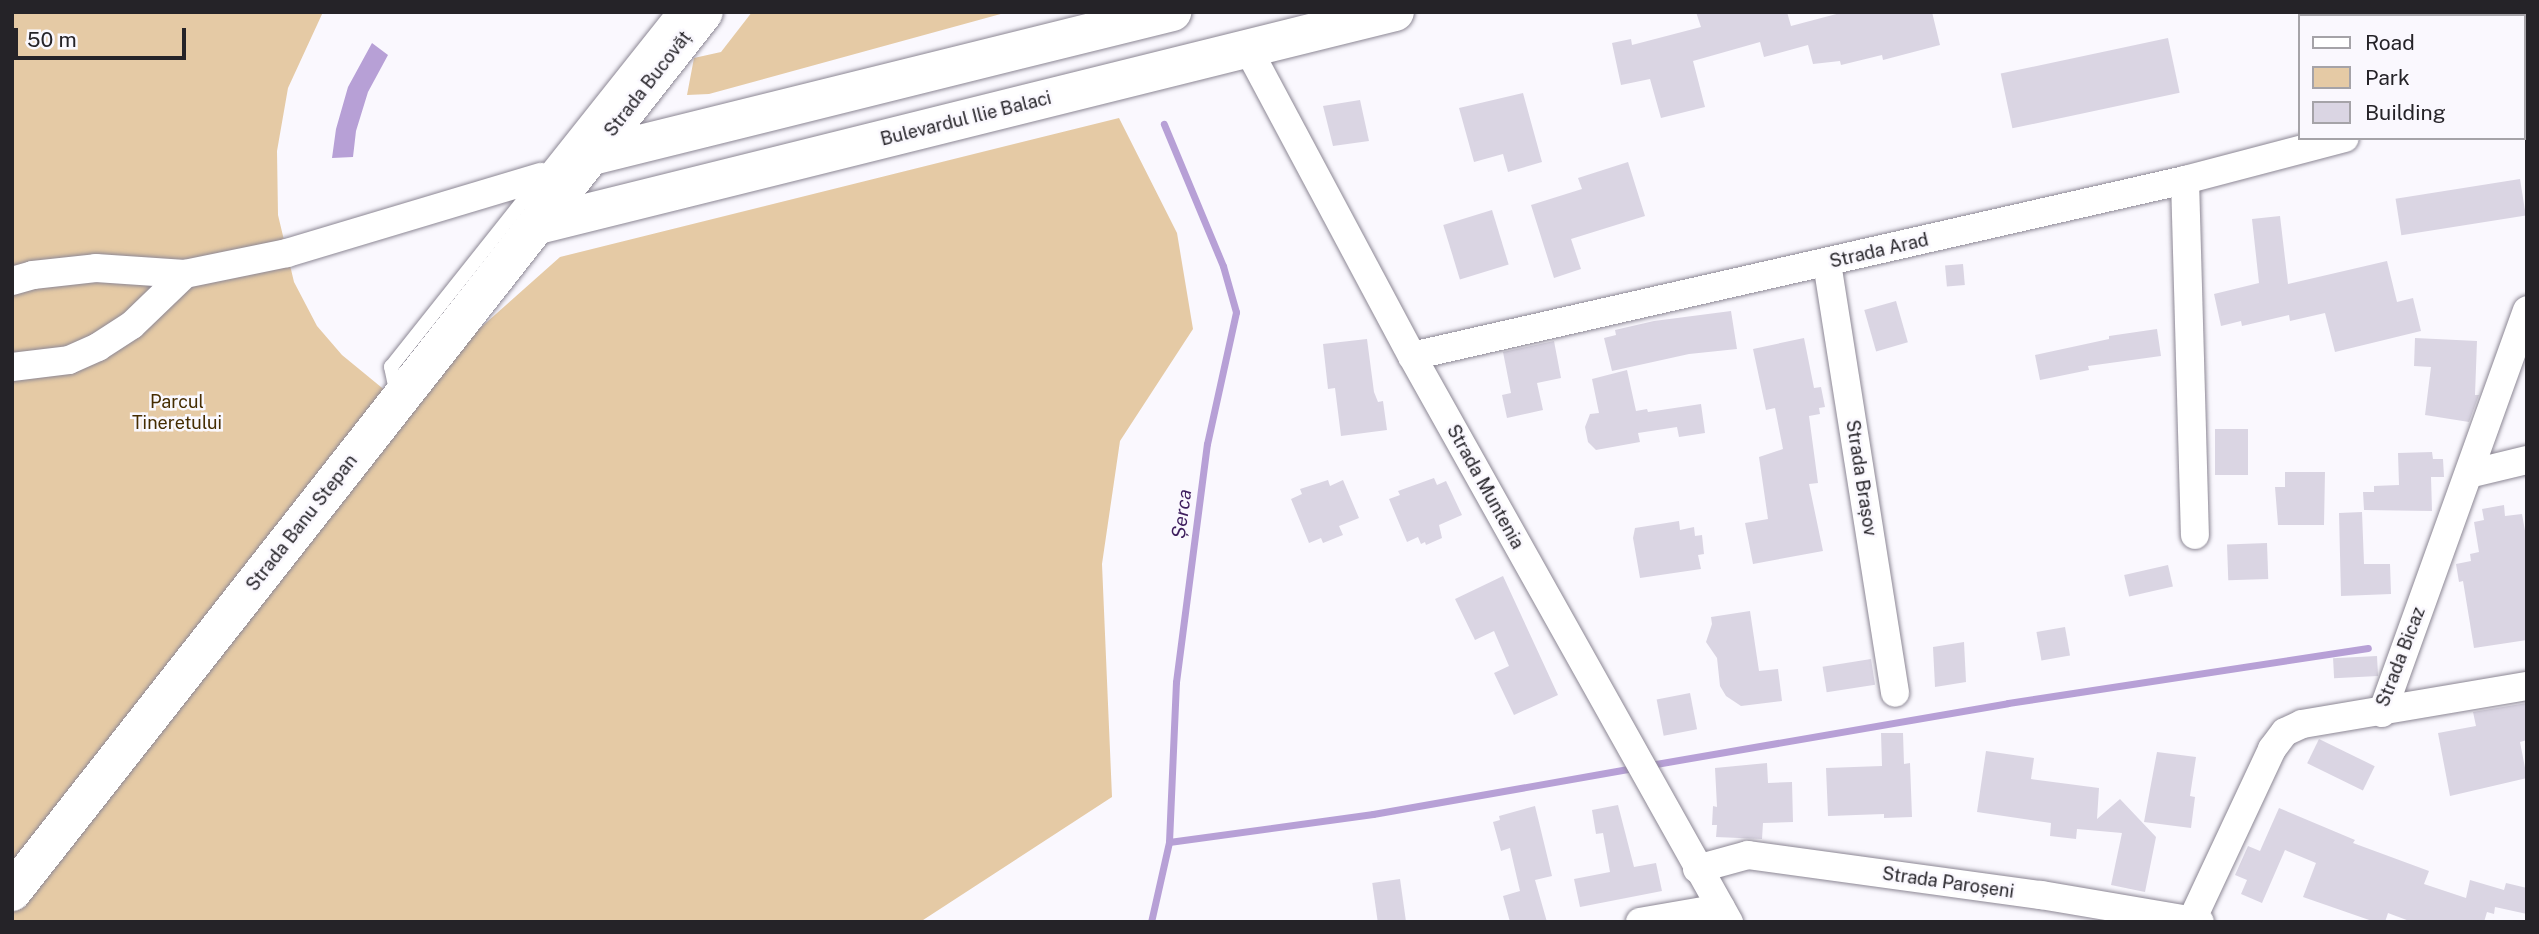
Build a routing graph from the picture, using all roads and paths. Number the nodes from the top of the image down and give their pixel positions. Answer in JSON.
{"nodes":[{"id":1,"x":673,"y":12,"type":"edge"},
{"id":2,"x":704,"y":12,"type":"edge"},
{"id":3,"x":1172,"y":12,"type":"edge"},
{"id":4,"x":1395,"y":12,"type":"edge"},
{"id":5,"x":1248,"y":49,"type":"junction"},
{"id":6,"x":2337,"y":140,"type":"edge"},
{"id":7,"x":593,"y":156,"type":"junction"},
{"id":8,"x":541,"y":177,"type":"junction"},
{"id":9,"x":2185,"y":180,"type":"junction"},
{"id":10,"x":538,"y":225,"type":"junction"},
{"id":11,"x":1828,"y":263,"type":"junction"},
{"id":12,"x":185,"y":274,"type":"junction"},
{"id":13,"x":12,"y":281,"type":"edge"},
{"id":14,"x":2527,"y":310,"type":"edge"},
{"id":15,"x":1412,"y":356,"type":"junction"},
{"id":16,"x":12,"y":367,"type":"edge"},
{"id":17,"x":398,"y":401,"type":"junction"},
{"id":18,"x":2527,"y":460,"type":"edge"},
{"id":19,"x":2469,"y":474,"type":"junction"},
{"id":20,"x":2195,"y":535,"type":"dead end"},
{"id":21,"x":2527,"y":686,"type":"edge"},
{"id":22,"x":1895,"y":693,"type":"dead end"},
{"id":23,"x":2382,"y":713,"type":"junction"},
{"id":24,"x":1698,"y":869,"type":"junction"},
{"id":25,"x":12,"y":892,"type":"edge"},
{"id":26,"x":1725,"y":915,"type":"edge"},
{"id":27,"x":2196,"y":921,"type":"edge"},
{"id":28,"x":1640,"y":922,"type":"edge"}],
"edges":[{"from":1,"to":8,"type":"lane"},
{"from":2,"to":7,"type":"main road","name":"Strada Bucovăț"},
{"from":3,"to":7,"type":"main road"},
{"from":4,"to":5,"type":"main road","name":"Bulevardul Ilie Balaci"},
{"from":5,"to":10,"type":"main road","name":"Bulevardul Ilie Balaci"},
{"from":5,"to":15,"type":"street","name":"Strada Muntenia"},
{"from":6,"to":9,"type":"street","name":"Strada Arad"},
{"from":7,"to":8,"type":"lane"},
{"from":7,"to":10,"type":"main road","name":"Strada Banu Stepan"},
{"from":8,"to":12,"type":"street"},
{"from":8,"to":17,"type":"lane"},
{"from":9,"to":11,"type":"street","name":"Strada Arad"},
{"from":9,"to":20,"type":"street"},
{"from":10,"to":17,"type":"main road","name":"Strada Banu Stepan"},
{"from":11,"to":15,"type":"street","name":"Strada Arad"},
{"from":11,"to":22,"type":"street","name":"Strada Brașov"},
{"from":12,"to":13,"type":"street"},
{"from":12,"to":16,"type":"street"},
{"from":14,"to":19,"type":"street","name":"Strada Bicaz"},
{"from":15,"to":24,"type":"street","name":"Strada Muntenia"},
{"from":17,"to":25,"type":"main road","name":"Strada Banu Stepan"},
{"from":18,"to":19,"type":"street"},
{"from":19,"to":23,"type":"street","name":"Strada Bicaz"},
{"from":21,"to":23,"type":"street"},
{"from":23,"to":27,"type":"street","name":"Strada Bicaz"},
{"from":24,"to":26,"type":"street","name":"Strada Muntenia"},
{"from":24,"to":27,"type":"street","name":"Strada Paroșeni"},
{"from":26,"to":28,"type":"street"}]}
